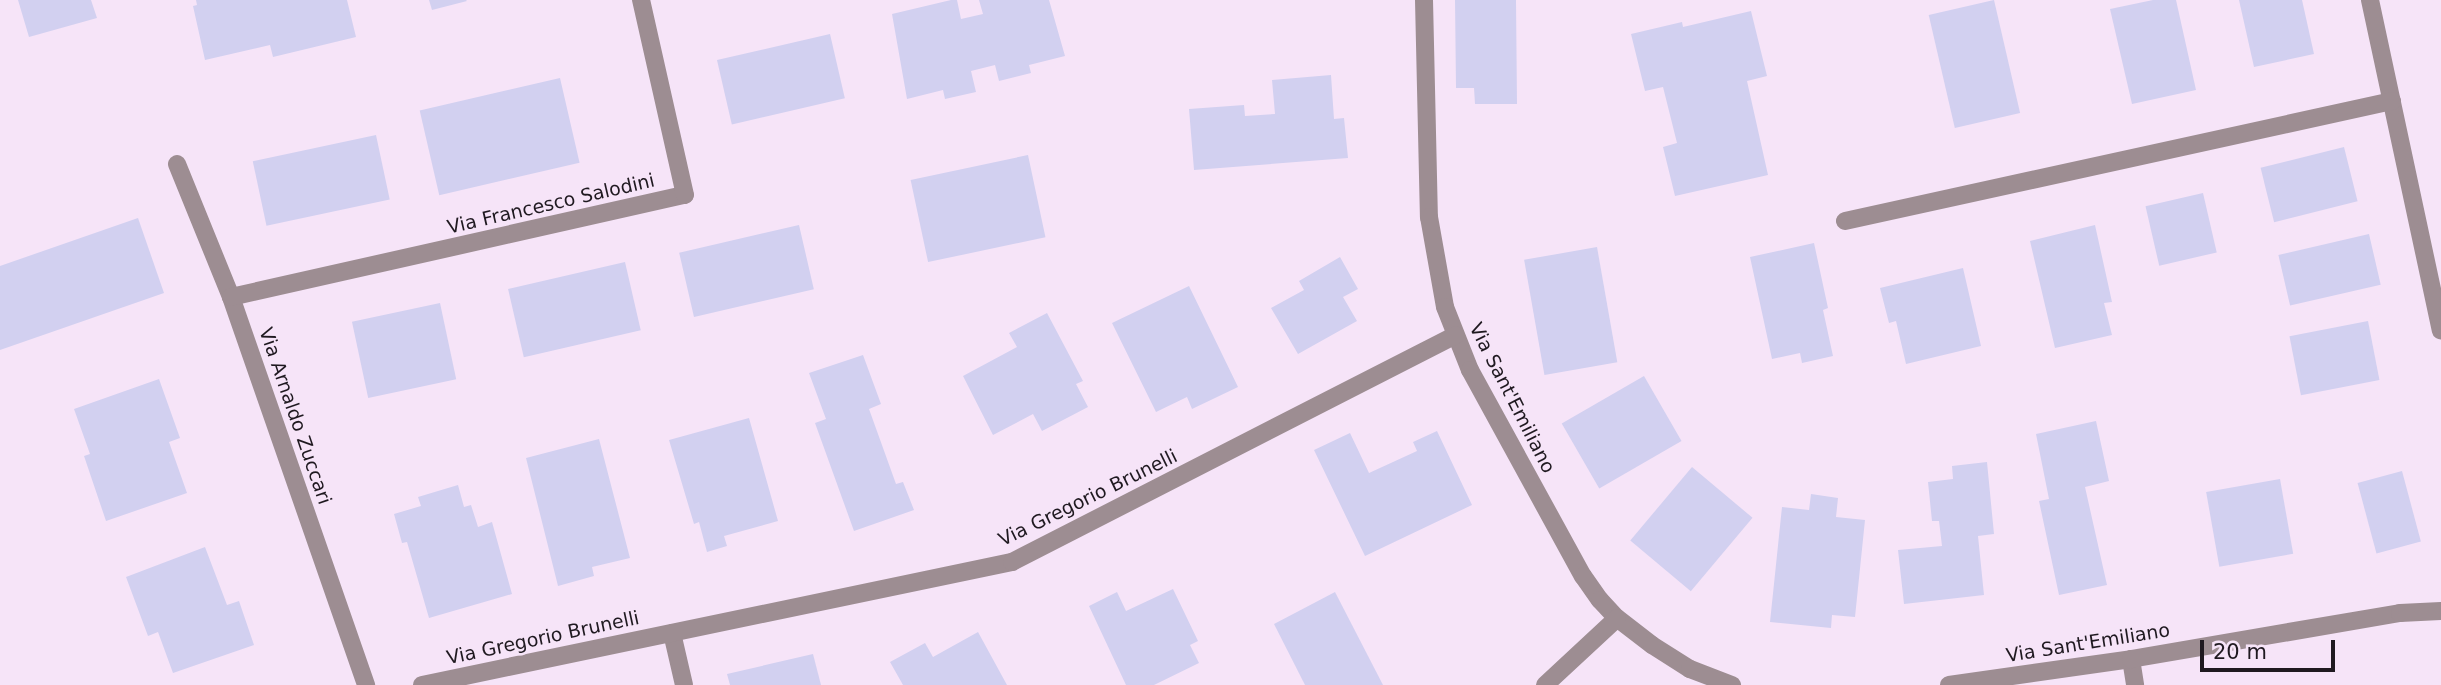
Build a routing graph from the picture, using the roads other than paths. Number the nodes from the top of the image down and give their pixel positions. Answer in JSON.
{"nodes":[{"id":1,"x":641,"y":0,"type":"edge"},
{"id":2,"x":1424,"y":0,"type":"edge"},
{"id":3,"x":2370,"y":0,"type":"edge"},
{"id":4,"x":2392,"y":102,"type":"junction"},
{"id":5,"x":177,"y":164,"type":"dead end"},
{"id":6,"x":1845,"y":221,"type":"dead end"},
{"id":7,"x":231,"y":297,"type":"junction"},
{"id":8,"x":2441,"y":330,"type":"edge"},
{"id":9,"x":1455,"y":335,"type":"junction"},
{"id":10,"x":2441,"y":611,"type":"edge"},
{"id":11,"x":1617,"y":618,"type":"junction"},
{"id":12,"x":672,"y":633,"type":"junction"},
{"id":13,"x":2131,"y":659,"type":"junction"},
{"id":14,"x":366,"y":685,"type":"edge"},
{"id":15,"x":422,"y":685,"type":"edge"},
{"id":16,"x":684,"y":685,"type":"edge"},
{"id":17,"x":1545,"y":685,"type":"edge"},
{"id":18,"x":1732,"y":685,"type":"edge"},
{"id":19,"x":1949,"y":685,"type":"edge"},
{"id":20,"x":2135,"y":685,"type":"edge"}],
"edges":[{"from":1,"to":7,"type":"street","name":"Via Francesco Salodini"},
{"from":2,"to":9,"type":"street","name":"Via Sant'Emiliano"},
{"from":3,"to":4,"type":"street"},
{"from":4,"to":6,"type":"street"},
{"from":4,"to":8,"type":"street"},
{"from":5,"to":7,"type":"street","name":"Via Arnaldo Zuccari"},
{"from":7,"to":14,"type":"street","name":"Via Arnaldo Zuccari"},
{"from":9,"to":11,"type":"street","name":"Via Sant'Emiliano"},
{"from":9,"to":12,"type":"street","name":"Via Gregorio Brunelli"},
{"from":10,"to":13,"type":"street","name":"Via Sant'Emiliano"},
{"from":11,"to":17,"type":"street"},
{"from":11,"to":18,"type":"street","name":"Via Sant'Emiliano"},
{"from":12,"to":15,"type":"street","name":"Via Gregorio Brunelli"},
{"from":12,"to":16,"type":"street"},
{"from":13,"to":19,"type":"street","name":"Via Sant'Emiliano"},
{"from":13,"to":20,"type":"street"}]}
